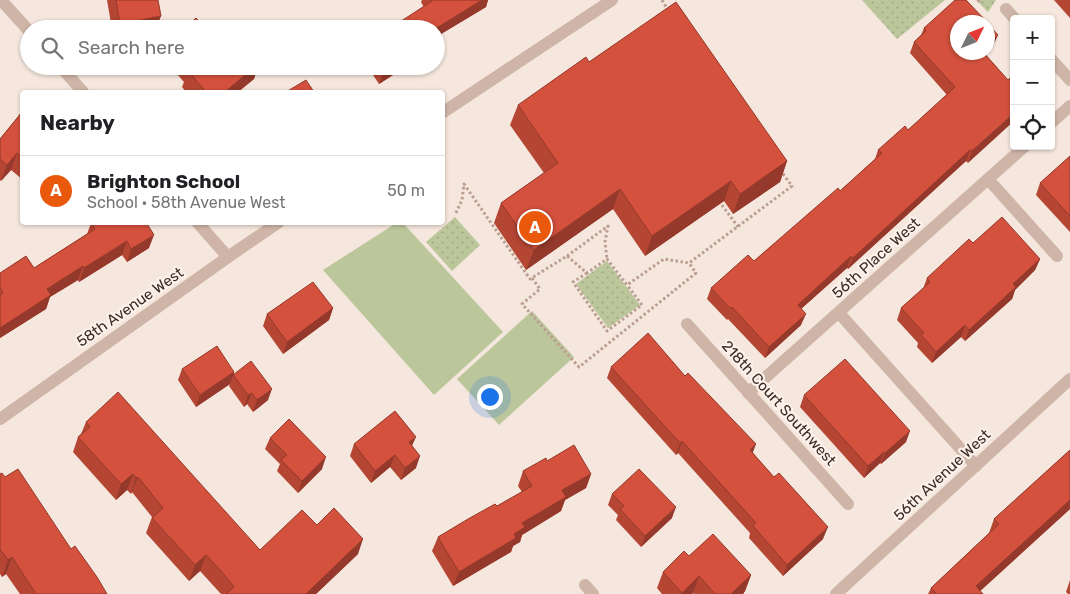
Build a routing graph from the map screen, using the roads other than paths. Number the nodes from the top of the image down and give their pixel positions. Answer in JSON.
{"nodes":[{"id":1,"x":1,"y":0,"type":"edge"},
{"id":2,"x":612,"y":0,"type":"edge"},
{"id":3,"x":20,"y":21,"type":"edge"},
{"id":4,"x":1052,"y":60,"type":"edge"},
{"id":5,"x":68,"y":75,"type":"edge"},
{"id":6,"x":1070,"y":80,"type":"edge"},
{"id":7,"x":81,"y":90,"type":"edge"},
{"id":8,"x":1070,"y":106,"type":"edge"},
{"id":9,"x":445,"y":112,"type":"edge"},
{"id":10,"x":1055,"y":119,"type":"edge"},
{"id":11,"x":1021,"y":150,"type":"edge"},
{"id":12,"x":988,"y":179,"type":"junction"},
{"id":13,"x":200,"y":225,"type":"edge"},
{"id":14,"x":276,"y":225,"type":"edge"},
{"id":15,"x":1057,"y":256,"type":"dead end"},
{"id":16,"x":228,"y":257,"type":"junction"},
{"id":17,"x":839,"y":314,"type":"junction"},
{"id":18,"x":687,"y":324,"type":"dead end"},
{"id":19,"x":1070,"y":379,"type":"edge"},
{"id":20,"x":748,"y":393,"type":"junction"},
{"id":21,"x":0,"y":419,"type":"edge"},
{"id":22,"x":976,"y":466,"type":"junction"},
{"id":23,"x":848,"y":504,"type":"dead end"},
{"id":24,"x":836,"y":594,"type":"edge"}],
"edges":[{"from":1,"to":3,"type":"street"},
{"from":2,"to":9,"type":"street"},
{"from":4,"to":6,"type":"street"},
{"from":5,"to":7,"type":"street"},
{"from":8,"to":10,"type":"street"},
{"from":11,"to":12,"type":"street","name":"56th Place West"},
{"from":12,"to":15,"type":"street"},
{"from":12,"to":17,"type":"street","name":"56th Place West"},
{"from":13,"to":16,"type":"street"},
{"from":14,"to":16,"type":"street","name":"58th Avenue West"},
{"from":16,"to":21,"type":"street","name":"58th Avenue West"},
{"from":17,"to":20,"type":"street","name":"56th Place West"},
{"from":17,"to":22,"type":"street"},
{"from":18,"to":20,"type":"street","name":"218th Court Southwest"},
{"from":19,"to":22,"type":"street","name":"56th Avenue West"},
{"from":20,"to":23,"type":"street","name":"218th Court Southwest"},
{"from":22,"to":24,"type":"street","name":"56th Avenue West"}]}
